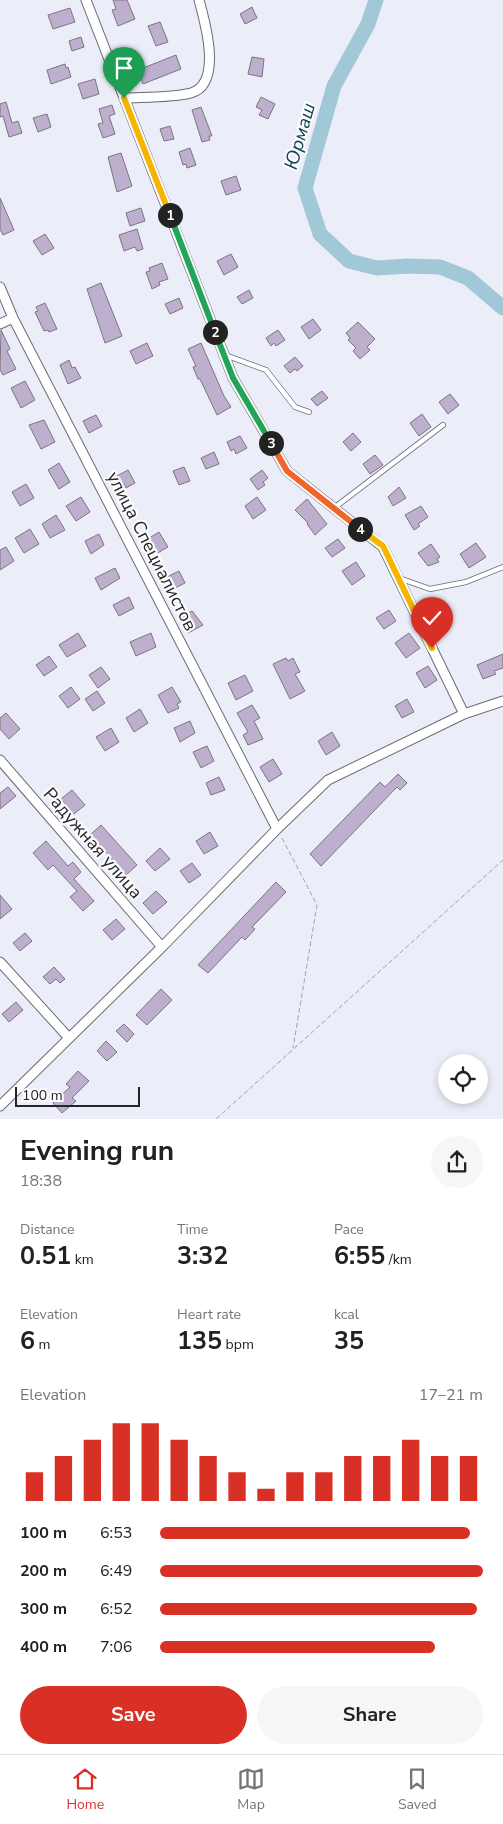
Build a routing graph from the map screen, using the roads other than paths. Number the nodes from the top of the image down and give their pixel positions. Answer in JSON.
{"nodes":[{"id":1,"x":86,"y":0,"type":"edge"},
{"id":2,"x":199,"y":0,"type":"edge"},
{"id":3,"x":124,"y":98,"type":"junction"},
{"id":4,"x":0,"y":287,"type":"edge"},
{"id":5,"x":13,"y":318,"type":"junction"},
{"id":6,"x":0,"y":324,"type":"edge"},
{"id":7,"x":224,"y":354,"type":"junction"},
{"id":8,"x":309,"y":412,"type":"dead end"},
{"id":9,"x":443,"y":425,"type":"dead end"},
{"id":10,"x":334,"y":508,"type":"junction"},
{"id":11,"x":503,"y":567,"type":"edge"},
{"id":12,"x":399,"y":578,"type":"junction"},
{"id":13,"x":503,"y":701,"type":"edge"},
{"id":14,"x":464,"y":714,"type":"junction"},
{"id":15,"x":0,"y":760,"type":"edge"},
{"id":16,"x":277,"y":829,"type":"junction"},
{"id":17,"x":162,"y":947,"type":"junction"},
{"id":18,"x":0,"y":962,"type":"edge"},
{"id":19,"x":69,"y":1038,"type":"junction"},
{"id":20,"x":0,"y":1106,"type":"edge"}],
"edges":[{"from":1,"to":3,"type":"street"},
{"from":2,"to":3,"type":"street"},
{"from":3,"to":7,"type":"street"},
{"from":4,"to":5,"type":"street","name":"улица Специалистов"},
{"from":5,"to":6,"type":"street"},
{"from":5,"to":16,"type":"street","name":"улица Специалистов"},
{"from":7,"to":8,"type":"lane"},
{"from":7,"to":10,"type":"street"},
{"from":9,"to":10,"type":"lane"},
{"from":10,"to":12,"type":"street"},
{"from":11,"to":12,"type":"lane"},
{"from":12,"to":14,"type":"street"},
{"from":13,"to":14,"type":"street"},
{"from":14,"to":16,"type":"street"},
{"from":15,"to":17,"type":"street","name":"Радужная улица"},
{"from":16,"to":17,"type":"street"},
{"from":17,"to":19,"type":"street"},
{"from":18,"to":19,"type":"street"},
{"from":19,"to":20,"type":"street"}]}
